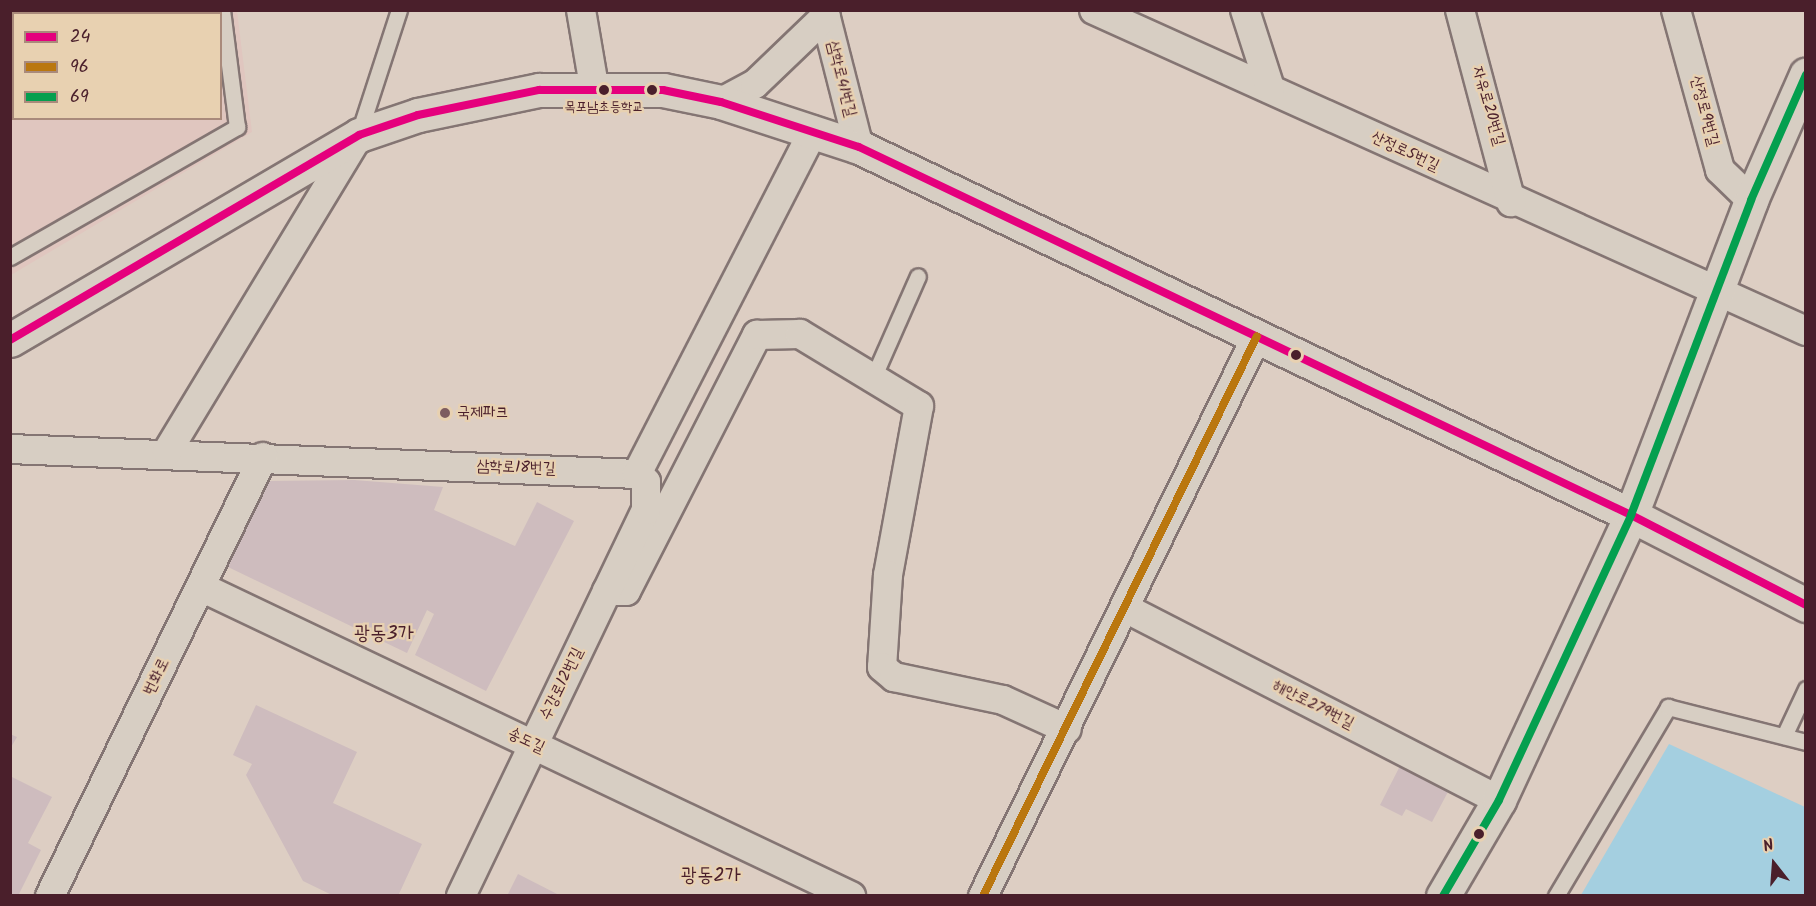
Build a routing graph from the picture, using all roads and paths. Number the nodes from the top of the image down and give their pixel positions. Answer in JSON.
{"nodes":[{"id":1,"x":222,"y":10,"type":"edge"},
{"id":2,"x":399,"y":10,"type":"edge"},
{"id":3,"x":581,"y":10,"type":"edge"},
{"id":4,"x":1094,"y":10,"type":"edge"},
{"id":5,"x":1245,"y":10,"type":"edge"},
{"id":6,"x":1460,"y":10,"type":"edge"},
{"id":7,"x":1676,"y":10,"type":"edge"},
{"id":8,"x":825,"y":13,"type":"edge"},
{"id":9,"x":1806,"y":75,"type":"edge"},
{"id":10,"x":594,"y":86,"type":"junction"},
{"id":11,"x":1270,"y":88,"type":"junction"},
{"id":12,"x":721,"y":102,"type":"junction"},
{"id":13,"x":813,"y":131,"type":"junction"},
{"id":14,"x":359,"y":135,"type":"junction"},
{"id":15,"x":859,"y":147,"type":"junction"},
{"id":16,"x":1751,"y":200,"type":"junction"},
{"id":17,"x":1511,"y":202,"type":"junction"},
{"id":18,"x":10,"y":257,"type":"edge"},
{"id":19,"x":918,"y":276,"type":"dead end"},
{"id":20,"x":1716,"y":292,"type":"junction"},
{"id":21,"x":1806,"y":331,"type":"edge"},
{"id":22,"x":1257,"y":336,"type":"junction"},
{"id":23,"x":10,"y":340,"type":"edge"},
{"id":24,"x":873,"y":378,"type":"junction"},
{"id":25,"x":10,"y":449,"type":"edge"},
{"id":26,"x":167,"y":452,"type":"junction"},
{"id":27,"x":262,"y":457,"type":"junction"},
{"id":28,"x":637,"y":474,"type":"junction"},
{"id":29,"x":1631,"y":515,"type":"junction"},
{"id":30,"x":201,"y":587,"type":"junction"},
{"id":31,"x":607,"y":591,"type":"junction"},
{"id":32,"x":1806,"y":606,"type":"edge"},
{"id":33,"x":1127,"y":609,"type":"junction"},
{"id":34,"x":1806,"y":689,"type":"edge"},
{"id":35,"x":1067,"y":729,"type":"junction"},
{"id":36,"x":1784,"y":736,"type":"junction"},
{"id":37,"x":1806,"y":742,"type":"edge"},
{"id":38,"x":533,"y":744,"type":"junction"},
{"id":39,"x":1500,"y":800,"type":"junction"},
{"id":40,"x":50,"y":896,"type":"edge"},
{"id":41,"x":462,"y":896,"type":"edge"},
{"id":42,"x":851,"y":896,"type":"edge"},
{"id":43,"x":983,"y":896,"type":"edge"},
{"id":44,"x":1443,"y":896,"type":"edge"},
{"id":45,"x":1556,"y":896,"type":"edge"}],
"edges":[{"from":1,"to":18,"type":"lane"},
{"from":2,"to":14,"type":"lane"},
{"from":3,"to":10,"type":"street"},
{"from":4,"to":11,"type":"street","name":"산정로5번길"},
{"from":5,"to":11,"type":"street"},
{"from":6,"to":17,"type":"street","name":"자유로20번길"},
{"from":7,"to":16,"type":"street","name":"산정로9번길"},
{"from":8,"to":12,"type":"street"},
{"from":8,"to":15,"type":"street","name":"삼학로41번길"},
{"from":9,"to":16,"type":"street"},
{"from":10,"to":12,"type":"street"},
{"from":10,"to":14,"type":"street"},
{"from":11,"to":17,"type":"street","name":"산정로5번길"},
{"from":12,"to":13,"type":"street"},
{"from":13,"to":15,"type":"street"},
{"from":13,"to":28,"type":"street"},
{"from":14,"to":23,"type":"street"},
{"from":14,"to":26,"type":"street"},
{"from":15,"to":22,"type":"street"},
{"from":16,"to":20,"type":"street"},
{"from":17,"to":20,"type":"street","name":"산정로5번길"},
{"from":19,"to":24,"type":"lane"},
{"from":20,"to":21,"type":"street","name":"산정로5번길"},
{"from":20,"to":29,"type":"street"},
{"from":22,"to":29,"type":"street"},
{"from":22,"to":33,"type":"street"},
{"from":24,"to":31,"type":"street"},
{"from":24,"to":35,"type":"street"},
{"from":25,"to":26,"type":"street","name":"삼학로18번길"},
{"from":26,"to":27,"type":"street","name":"삼학로18번길"},
{"from":27,"to":28,"type":"street","name":"삼학로18번길"},
{"from":27,"to":30,"type":"street","name":"번화로"},
{"from":28,"to":31,"type":"street","name":"수강로12번길"},
{"from":29,"to":32,"type":"street"},
{"from":29,"to":39,"type":"street"},
{"from":30,"to":38,"type":"street","name":"송도길"},
{"from":30,"to":40,"type":"street","name":"번화로"},
{"from":31,"to":38,"type":"street","name":"수강로12번길"},
{"from":33,"to":35,"type":"street"},
{"from":33,"to":39,"type":"street","name":"해안로279번길"},
{"from":34,"to":36,"type":"lane"},
{"from":35,"to":43,"type":"street"},
{"from":36,"to":37,"type":"lane"},
{"from":36,"to":45,"type":"lane"},
{"from":38,"to":41,"type":"street","name":"수강로12번길"},
{"from":38,"to":42,"type":"street","name":"송도길"},
{"from":39,"to":44,"type":"street"}]}
